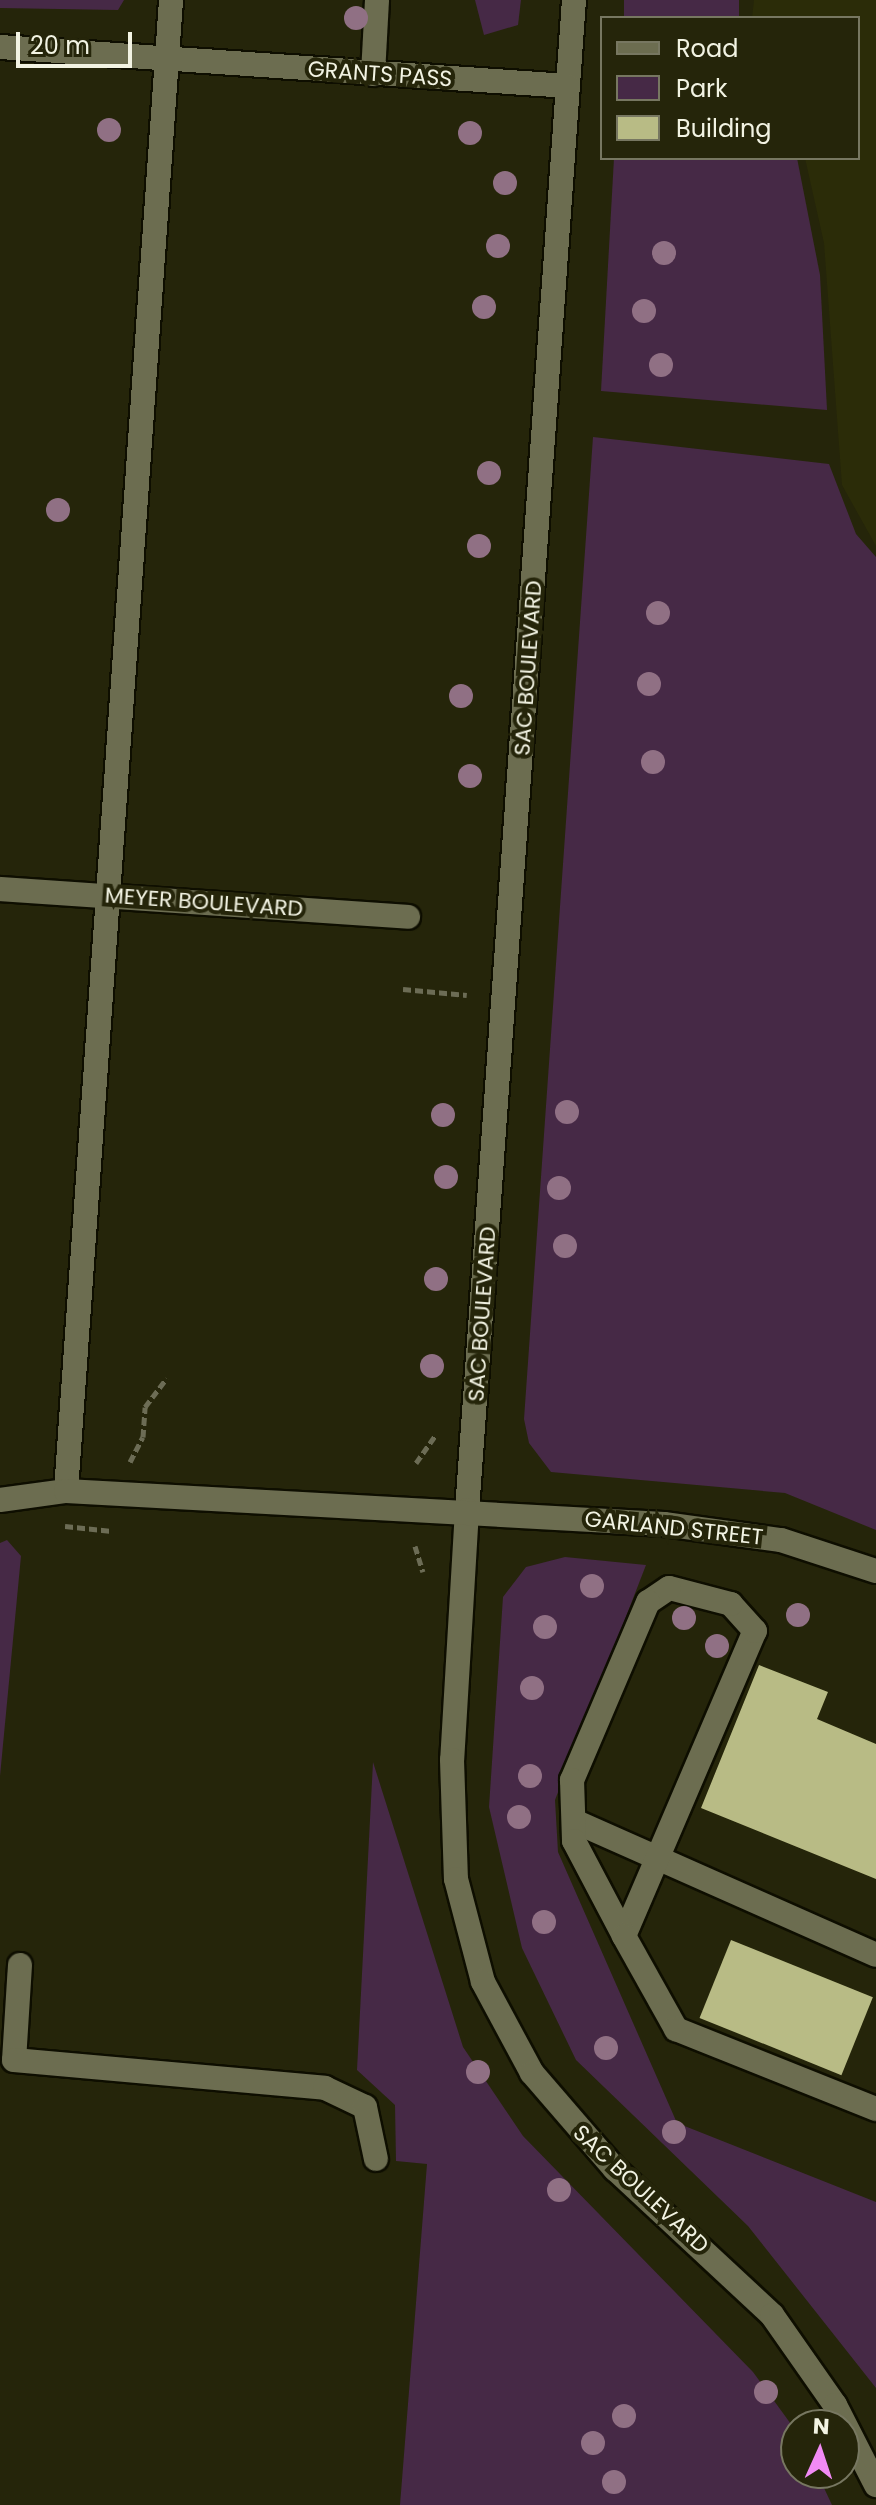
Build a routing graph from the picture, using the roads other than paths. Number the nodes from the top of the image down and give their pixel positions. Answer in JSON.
{"nodes":[{"id":1,"x":171,"y":0,"type":"edge"},
{"id":2,"x":377,"y":0,"type":"edge"},
{"id":3,"x":574,"y":0,"type":"edge"},
{"id":4,"x":0,"y":47,"type":"edge"},
{"id":5,"x":166,"y":59,"type":"junction"},
{"id":6,"x":373,"y":74,"type":"junction"},
{"id":7,"x":568,"y":86,"type":"junction"},
{"id":8,"x":0,"y":889,"type":"edge"},
{"id":9,"x":110,"y":895,"type":"junction"},
{"id":10,"x":408,"y":917,"type":"dead end"},
{"id":11,"x":66,"y":1491,"type":"junction"},
{"id":12,"x":0,"y":1500,"type":"edge"},
{"id":13,"x":467,"y":1510,"type":"junction"},
{"id":14,"x":876,"y":1571,"type":"edge"},
{"id":15,"x":574,"y":1821,"type":"junction"},
{"id":16,"x":657,"y":1859,"type":"junction"},
{"id":17,"x":624,"y":1936,"type":"junction"},
{"id":18,"x":876,"y":1955,"type":"edge"},
{"id":19,"x":20,"y":1965,"type":"dead end"},
{"id":20,"x":876,"y":2109,"type":"edge"},
{"id":21,"x":376,"y":2159,"type":"dead end"},
{"id":22,"x":876,"y":2485,"type":"edge"}],
"edges":[{"from":1,"to":5,"type":"street"},
{"from":2,"to":6,"type":"street"},
{"from":3,"to":7,"type":"street","name":"SAC BOULEVARD"},
{"from":4,"to":5,"type":"street","name":"GRANTS PASS"},
{"from":5,"to":6,"type":"street","name":"GRANTS PASS"},
{"from":5,"to":9,"type":"street"},
{"from":6,"to":7,"type":"street","name":"GRANTS PASS"},
{"from":7,"to":13,"type":"street","name":"SAC BOULEVARD"},
{"from":8,"to":9,"type":"street","name":"MEYER BOULEVARD"},
{"from":9,"to":10,"type":"street","name":"MEYER BOULEVARD"},
{"from":9,"to":11,"type":"street"},
{"from":11,"to":12,"type":"street","name":"GARLAND STREET"},
{"from":11,"to":13,"type":"street","name":"GARLAND STREET"},
{"from":13,"to":14,"type":"street","name":"GARLAND STREET"},
{"from":13,"to":22,"type":"street","name":"SAC BOULEVARD"},
{"from":15,"to":16,"type":"street"},
{"from":15,"to":16,"type":"street"},
{"from":15,"to":17,"type":"street"},
{"from":16,"to":17,"type":"street"},
{"from":16,"to":18,"type":"street"},
{"from":17,"to":20,"type":"street"},
{"from":19,"to":21,"type":"street"}]}
